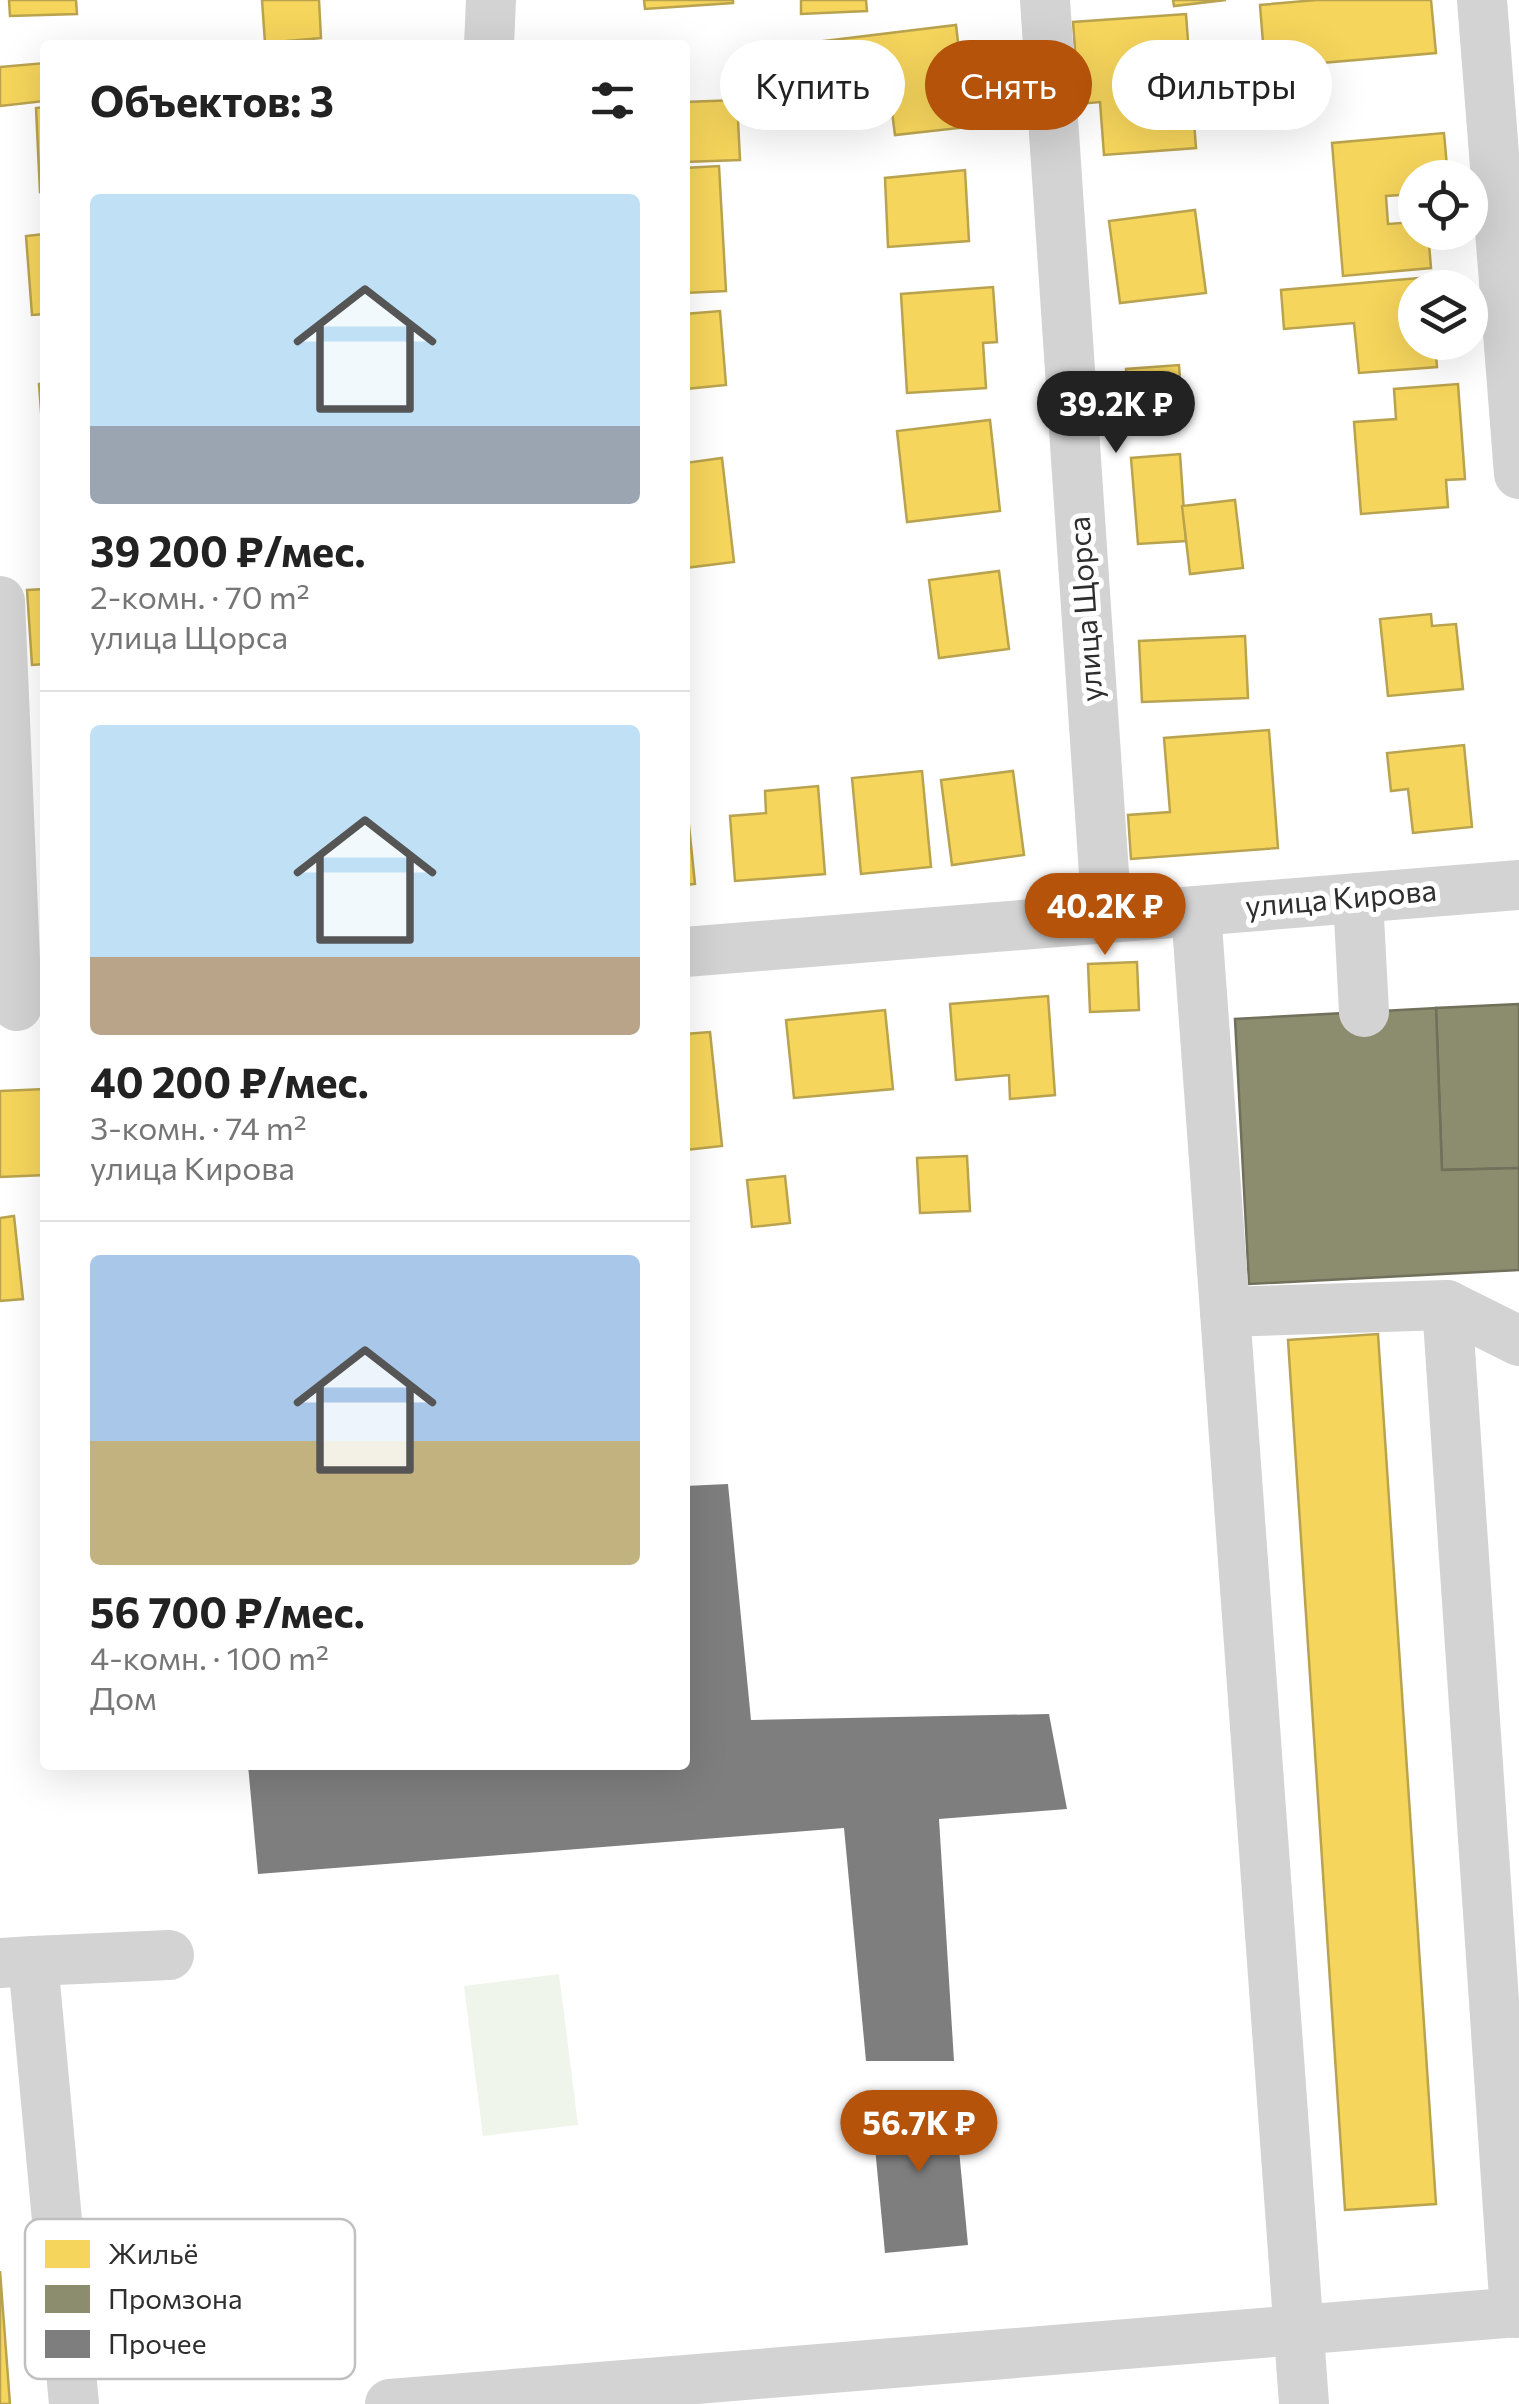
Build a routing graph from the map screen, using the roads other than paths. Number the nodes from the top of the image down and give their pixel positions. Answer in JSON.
{"nodes":[{"id":1,"x":490,"y":0,"type":"edge"},
{"id":2,"x":1045,"y":0,"type":"edge"},
{"id":3,"x":1482,"y":0,"type":"edge"},
{"id":4,"x":489,"y":40,"type":"edge"},
{"id":5,"x":1519,"y":474,"type":"edge"},
{"id":6,"x":0,"y":601,"type":"edge"},
{"id":7,"x":1519,"y":885,"type":"edge"},
{"id":8,"x":1358,"y":898,"type":"junction"},
{"id":9,"x":1196,"y":911,"type":"junction"},
{"id":10,"x":1107,"y":918,"type":"junction"},
{"id":11,"x":690,"y":952,"type":"edge"},
{"id":12,"x":21,"y":1006,"type":"edge"},
{"id":13,"x":1364,"y":1012,"type":"dead end"},
{"id":14,"x":1447,"y":1305,"type":"junction"},
{"id":15,"x":1225,"y":1312,"type":"junction"},
{"id":16,"x":1519,"y":1341,"type":"edge"},
{"id":17,"x":169,"y":1955,"type":"dead end"},
{"id":18,"x":17,"y":1962,"type":"edge"},
{"id":19,"x":50,"y":2219,"type":"edge"},
{"id":20,"x":1517,"y":2312,"type":"edge"},
{"id":21,"x":1300,"y":2329,"type":"junction"},
{"id":22,"x":71,"y":2379,"type":"edge"},
{"id":23,"x":406,"y":2403,"type":"edge"},
{"id":24,"x":74,"y":2404,"type":"edge"},
{"id":25,"x":1304,"y":2404,"type":"edge"}],
"edges":[{"from":1,"to":4,"type":"street"},
{"from":2,"to":10,"type":"street","name":"улица Щорса"},
{"from":3,"to":5,"type":"street"},
{"from":6,"to":12,"type":"street"},
{"from":7,"to":8,"type":"street","name":"улица Кирова"},
{"from":8,"to":9,"type":"street","name":"улица Кирова"},
{"from":8,"to":13,"type":"street"},
{"from":9,"to":10,"type":"street","name":"улица Кирова"},
{"from":9,"to":15,"type":"street"},
{"from":10,"to":11,"type":"street","name":"улица Кирова"},
{"from":14,"to":15,"type":"street"},
{"from":14,"to":16,"type":"street"},
{"from":14,"to":20,"type":"street"},
{"from":15,"to":21,"type":"street"},
{"from":17,"to":18,"type":"street"},
{"from":18,"to":19,"type":"street"},
{"from":20,"to":21,"type":"street"},
{"from":21,"to":23,"type":"street"},
{"from":21,"to":25,"type":"street"},
{"from":22,"to":24,"type":"street"}]}
